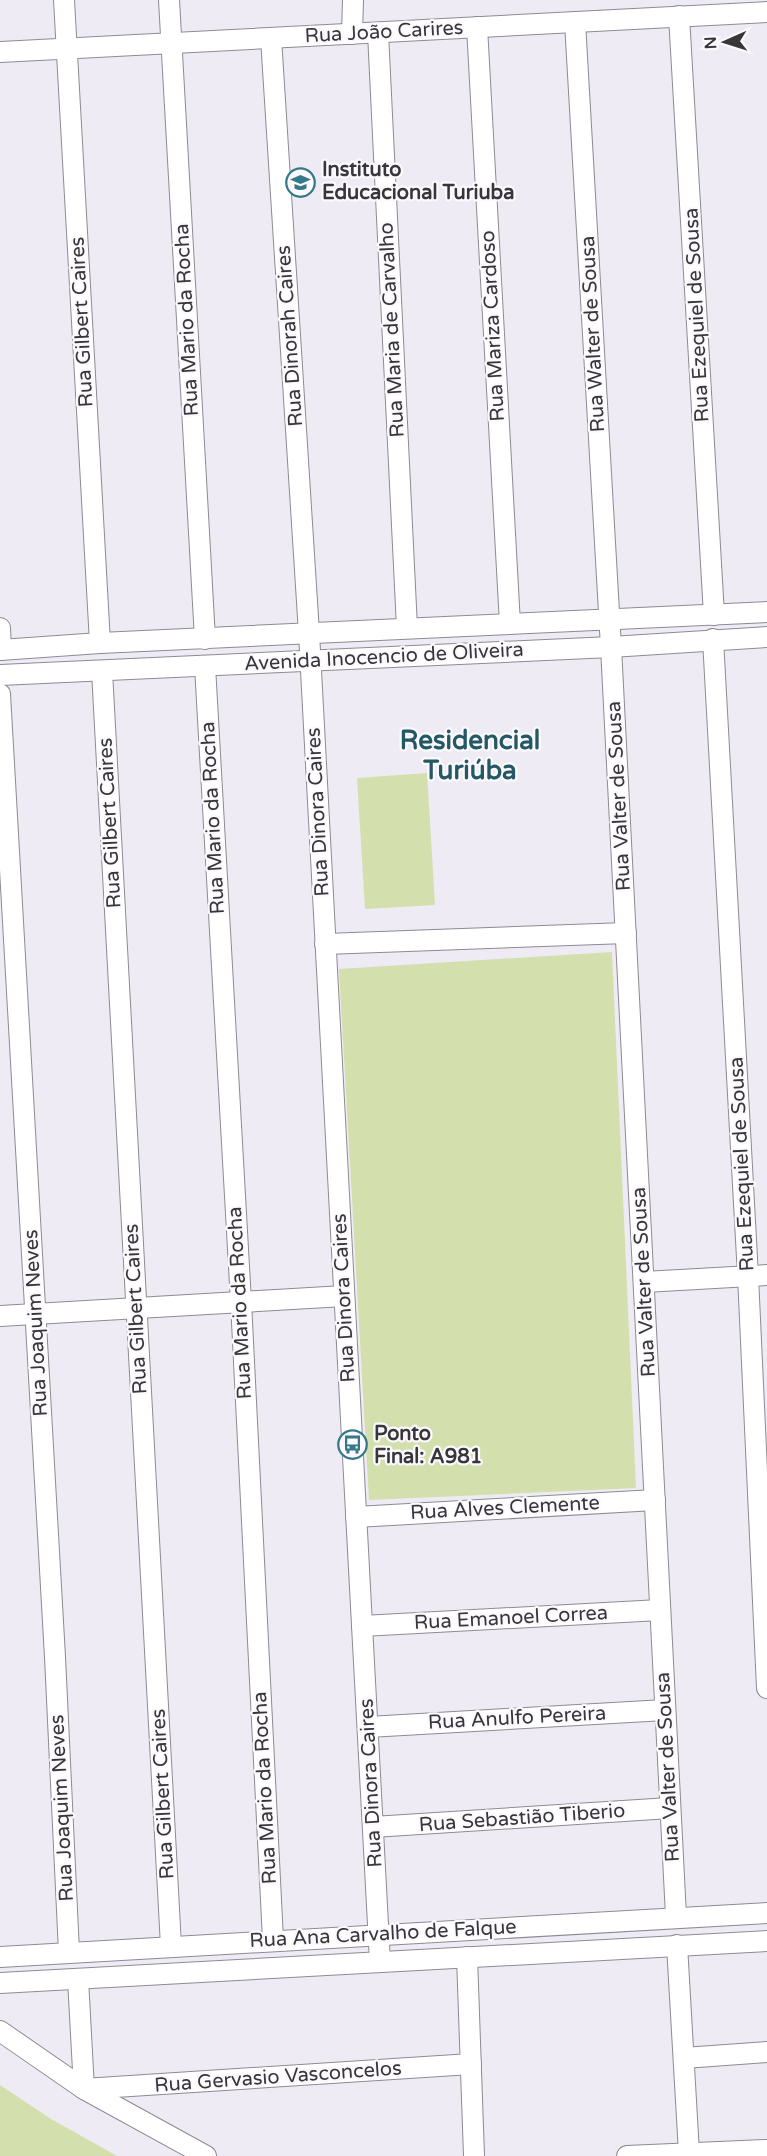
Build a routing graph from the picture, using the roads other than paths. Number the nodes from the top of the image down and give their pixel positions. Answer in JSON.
{"nodes":[{"id":1,"x":64,"y":0,"type":"edge"},
{"id":2,"x":169,"y":0,"type":"edge"},
{"id":3,"x":353,"y":0,"type":"edge"},
{"id":4,"x":767,"y":12,"type":"edge"},
{"id":5,"x":680,"y":16,"type":"junction"},
{"id":6,"x":575,"y":22,"type":"junction"},
{"id":7,"x":477,"y":27,"type":"junction"},
{"id":8,"x":378,"y":33,"type":"junction"},
{"id":9,"x":352,"y":34,"type":"junction"},
{"id":10,"x":271,"y":38,"type":"junction"},
{"id":11,"x":171,"y":43,"type":"junction"},
{"id":12,"x":66,"y":49,"type":"junction"},
{"id":13,"x":0,"y":52,"type":"edge"},
{"id":14,"x":767,"y":612,"type":"edge"},
{"id":15,"x":714,"y":615,"type":"junction"},
{"id":16,"x":610,"y":619,"type":"junction"},
{"id":17,"x":510,"y":624,"type":"junction"},
{"id":18,"x":0,"y":628,"type":"edge"},
{"id":19,"x":407,"y":628,"type":"junction"},
{"id":20,"x":309,"y":633,"type":"junction"},
{"id":21,"x":767,"y":637,"type":"edge"},
{"id":22,"x":205,"y":639,"type":"junction"},
{"id":23,"x":713,"y":639,"type":"junction"},
{"id":24,"x":100,"y":643,"type":"junction"},
{"id":25,"x":611,"y":647,"type":"junction"},
{"id":26,"x":1,"y":650,"type":"edge"},
{"id":27,"x":310,"y":661,"type":"junction"},
{"id":28,"x":205,"y":666,"type":"junction"},
{"id":29,"x":102,"y":671,"type":"junction"},
{"id":30,"x":0,"y":675,"type":"edge"},
{"id":31,"x":0,"y":694,"type":"edge"},
{"id":32,"x":626,"y":933,"type":"junction"},
{"id":33,"x":325,"y":944,"type":"junction"},
{"id":34,"x":757,"y":1276,"type":"edge"},
{"id":35,"x":644,"y":1281,"type":"junction"},
{"id":36,"x":344,"y":1296,"type":"junction"},
{"id":37,"x":241,"y":1302,"type":"junction"},
{"id":38,"x":136,"y":1308,"type":"junction"},
{"id":39,"x":36,"y":1314,"type":"junction"},
{"id":40,"x":0,"y":1316,"type":"edge"},
{"id":41,"x":655,"y":1500,"type":"junction"},
{"id":42,"x":356,"y":1517,"type":"junction"},
{"id":43,"x":660,"y":1610,"type":"junction"},
{"id":44,"x":362,"y":1626,"type":"junction"},
{"id":45,"x":767,"y":1688,"type":"edge"},
{"id":46,"x":666,"y":1710,"type":"junction"},
{"id":47,"x":368,"y":1726,"type":"junction"},
{"id":48,"x":670,"y":1808,"type":"junction"},
{"id":49,"x":373,"y":1827,"type":"junction"},
{"id":50,"x":767,"y":1913,"type":"edge"},
{"id":51,"x":676,"y":1916,"type":"junction"},
{"id":52,"x":379,"y":1934,"type":"junction"},
{"id":53,"x":273,"y":1940,"type":"junction"},
{"id":54,"x":767,"y":1941,"type":"edge"},
{"id":55,"x":677,"y":1945,"type":"junction"},
{"id":56,"x":171,"y":1946,"type":"junction"},
{"id":57,"x":69,"y":1952,"type":"junction"},
{"id":58,"x":0,"y":1957,"type":"edge"},
{"id":59,"x":467,"y":1957,"type":"junction"},
{"id":60,"x":380,"y":1962,"type":"junction"},
{"id":61,"x":78,"y":1979,"type":"junction"},
{"id":62,"x":0,"y":1983,"type":"edge"},
{"id":63,"x":0,"y":2031,"type":"edge"},
{"id":64,"x":767,"y":2052,"type":"edge"},
{"id":65,"x":684,"y":2058,"type":"junction"},
{"id":66,"x":471,"y":2064,"type":"junction"},
{"id":67,"x":84,"y":2089,"type":"junction"},
{"id":68,"x":767,"y":2150,"type":"edge"},
{"id":69,"x":689,"y":2153,"type":"junction"},
{"id":70,"x":206,"y":2156,"type":"edge"},
{"id":71,"x":474,"y":2156,"type":"edge"},
{"id":72,"x":627,"y":2156,"type":"edge"}],
"edges":[{"from":1,"to":12,"type":"street","name":"Rua Gilbert Caires"},
{"from":2,"to":11,"type":"street","name":"Rua Mario da Rocha"},
{"from":3,"to":9,"type":"street"},
{"from":4,"to":5,"type":"street","name":"Rua João Carires"},
{"from":5,"to":6,"type":"street","name":"Rua João Carires"},
{"from":5,"to":15,"type":"street","name":"Rua Ezequiel de Sousa"},
{"from":6,"to":7,"type":"street","name":"Rua João Carires"},
{"from":6,"to":16,"type":"street","name":"Rua Walter de Sousa"},
{"from":7,"to":8,"type":"street","name":"Rua João Carires"},
{"from":7,"to":17,"type":"street","name":"Rua Mariza Cardoso"},
{"from":8,"to":9,"type":"street","name":"Rua João Carires"},
{"from":8,"to":19,"type":"street","name":"Rua Maria de Carvalho"},
{"from":9,"to":10,"type":"street","name":"Rua João Carires"},
{"from":10,"to":11,"type":"street","name":"Rua João Carires"},
{"from":10,"to":20,"type":"street","name":"Rua Dinorah Caires"},
{"from":11,"to":12,"type":"street","name":"Rua João Carires"},
{"from":11,"to":22,"type":"street","name":"Rua Mario da Rocha"},
{"from":12,"to":13,"type":"street","name":"Rua João Carires"},
{"from":12,"to":24,"type":"street","name":"Rua Gilbert Caires"},
{"from":14,"to":15,"type":"street","name":"Avenida Inocencio de Oliveira"},
{"from":15,"to":16,"type":"street","name":"Avenida Inocencio de Oliveira"},
{"from":16,"to":17,"type":"street","name":"Avenida Inocencio de Oliveira"},
{"from":16,"to":25,"type":"street","name":"Rua Walter de Sousa"},
{"from":17,"to":19,"type":"street","name":"Avenida Inocencio de Oliveira"},
{"from":18,"to":26,"type":"street"},
{"from":19,"to":20,"type":"street","name":"Avenida Inocencio de Oliveira"},
{"from":20,"to":22,"type":"street","name":"Avenida Inocencio de Oliveira"},
{"from":20,"to":27,"type":"street","name":"Rua Dinora Caires"},
{"from":21,"to":23,"type":"street","name":"Avenida Inocencio de Oliveira"},
{"from":22,"to":24,"type":"street","name":"Avenida Inocencio de Oliveira"},
{"from":23,"to":25,"type":"street","name":"Avenida Inocencio de Oliveira"},
{"from":23,"to":34,"type":"street","name":"Rua Ezequiel de Sousa"},
{"from":24,"to":26,"type":"street","name":"Avenida Inocencio de Oliveira"},
{"from":25,"to":27,"type":"street","name":"Avenida Inocencio de Oliveira"},
{"from":25,"to":32,"type":"street","name":"Rua Valter de Sousa"},
{"from":27,"to":28,"type":"street","name":"Avenida Inocencio de Oliveira"},
{"from":27,"to":33,"type":"street","name":"Rua Dinora Caires"},
{"from":28,"to":29,"type":"street","name":"Avenida Inocencio de Oliveira"},
{"from":28,"to":37,"type":"street","name":"Rua Mario da Rocha"},
{"from":29,"to":30,"type":"street","name":"Avenida Inocencio de Oliveira"},
{"from":29,"to":38,"type":"street","name":"Rua Gilbert Caires"},
{"from":31,"to":39,"type":"street","name":"Rua Joaquim Neves"},
{"from":32,"to":33,"type":"street"},
{"from":32,"to":35,"type":"street","name":"Rua Valter de Sousa"},
{"from":33,"to":36,"type":"street","name":"Rua Dinora Caires"},
{"from":34,"to":35,"type":"street"},
{"from":34,"to":45,"type":"street","name":"Rua Ezequiel de Sousa"},
{"from":35,"to":41,"type":"street","name":"Rua Valter de Sousa"},
{"from":36,"to":37,"type":"street"},
{"from":36,"to":42,"type":"street","name":"Rua Dinora Caires"},
{"from":37,"to":38,"type":"street"},
{"from":37,"to":53,"type":"street","name":"Rua Mario da Rocha"},
{"from":38,"to":39,"type":"street"},
{"from":38,"to":56,"type":"street","name":"Rua Gilbert Caires"},
{"from":39,"to":40,"type":"street"},
{"from":39,"to":57,"type":"street","name":"Rua Joaquim Neves"},
{"from":41,"to":42,"type":"street","name":"Rua Alves Clemente"},
{"from":41,"to":43,"type":"street","name":"Rua Valter de Sousa"},
{"from":42,"to":44,"type":"street","name":"Rua Dinora Caires"},
{"from":43,"to":44,"type":"street","name":"Rua Emanoel Correa"},
{"from":43,"to":46,"type":"street","name":"Rua Valter de Sousa"},
{"from":44,"to":47,"type":"street","name":"Rua Dinora Caires"},
{"from":46,"to":47,"type":"street","name":"Rua Anulfo Pereira"},
{"from":46,"to":48,"type":"street","name":"Rua Valter de Sousa"},
{"from":47,"to":49,"type":"street","name":"Rua Dinora Caires"},
{"from":48,"to":49,"type":"street","name":"Rua Sebastião Tiberio"},
{"from":48,"to":51,"type":"street","name":"Rua Valter de Sousa"},
{"from":49,"to":52,"type":"street","name":"Rua Dinora Caires"},
{"from":50,"to":51,"type":"street","name":"Rua Ana Carvalho de Falque"},
{"from":51,"to":52,"type":"street","name":"Rua Ana Carvalho de Falque"},
{"from":52,"to":53,"type":"street","name":"Rua Ana Carvalho de Falque"},
{"from":52,"to":60,"type":"street","name":"Rua Dinora Caires"},
{"from":53,"to":56,"type":"street","name":"Rua Ana Carvalho de Falque"},
{"from":54,"to":55,"type":"street","name":"Rua Ana Carvalho de Falque"},
{"from":55,"to":59,"type":"street","name":"Rua Ana Carvalho de Falque"},
{"from":55,"to":65,"type":"street"},
{"from":56,"to":57,"type":"street","name":"Rua Ana Carvalho de Falque"},
{"from":57,"to":58,"type":"street","name":"Rua Ana Carvalho de Falque"},
{"from":59,"to":60,"type":"street","name":"Rua Ana Carvalho de Falque"},
{"from":59,"to":66,"type":"street"},
{"from":60,"to":61,"type":"street","name":"Rua Ana Carvalho de Falque"},
{"from":61,"to":62,"type":"street","name":"Rua Ana Carvalho de Falque"},
{"from":61,"to":67,"type":"street"},
{"from":63,"to":67,"type":"street"},
{"from":64,"to":65,"type":"street"},
{"from":65,"to":69,"type":"street"},
{"from":66,"to":67,"type":"street","name":"Rua Gervasio Vasconcelos"},
{"from":66,"to":71,"type":"street"},
{"from":67,"to":70,"type":"street"},
{"from":68,"to":69,"type":"street"},
{"from":69,"to":72,"type":"street"}]}
